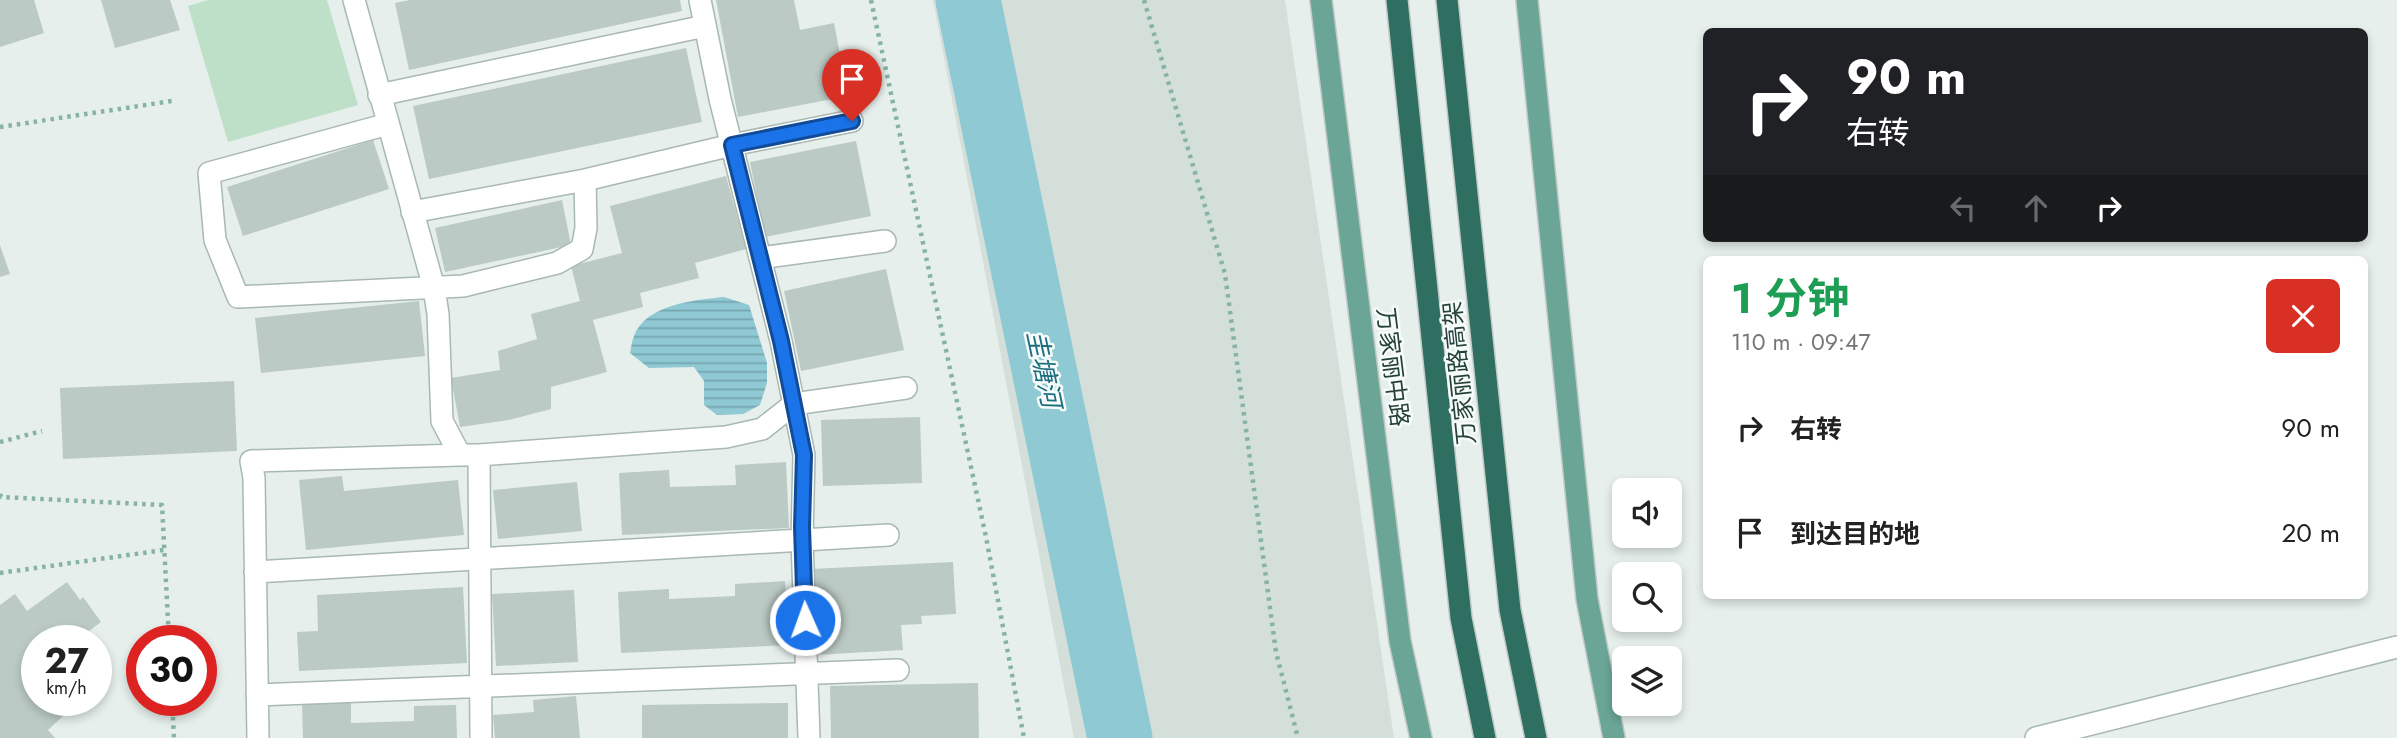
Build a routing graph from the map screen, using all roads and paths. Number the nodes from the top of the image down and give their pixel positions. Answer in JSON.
{"nodes":[{"id":1,"x":354,"y":0,"type":"edge"},
{"id":2,"x":700,"y":0,"type":"edge"},
{"id":3,"x":872,"y":0,"type":"edge"},
{"id":4,"x":1144,"y":0,"type":"edge"},
{"id":5,"x":1321,"y":0,"type":"edge"},
{"id":6,"x":1396,"y":0,"type":"edge"},
{"id":7,"x":1447,"y":0,"type":"edge"},
{"id":8,"x":1527,"y":0,"type":"edge"},
{"id":9,"x":705,"y":26,"type":"junction"},
{"id":10,"x":379,"y":95,"type":"junction"},
{"id":11,"x":172,"y":101,"type":"dead end"},
{"id":12,"x":852,"y":121,"type":"dead end"},
{"id":13,"x":388,"y":124,"type":"junction"},
{"id":14,"x":0,"y":127,"type":"edge"},
{"id":15,"x":732,"y":145,"type":"junction"},
{"id":16,"x":585,"y":180,"type":"junction"},
{"id":17,"x":412,"y":212,"type":"junction"},
{"id":18,"x":885,"y":241,"type":"dead end"},
{"id":19,"x":760,"y":258,"type":"junction"},
{"id":20,"x":434,"y":288,"type":"junction"},
{"id":21,"x":906,"y":388,"type":"dead end"},
{"id":22,"x":794,"y":404,"type":"junction"},
{"id":23,"x":41,"y":431,"type":"dead end"},
{"id":24,"x":0,"y":442,"type":"edge"},
{"id":25,"x":470,"y":455,"type":"junction"},
{"id":26,"x":0,"y":494,"type":"edge"},
{"id":27,"x":888,"y":535,"type":"dead end"},
{"id":28,"x":802,"y":539,"type":"junction"},
{"id":29,"x":164,"y":550,"type":"junction"},
{"id":30,"x":480,"y":559,"type":"junction"},
{"id":31,"x":255,"y":572,"type":"junction"},
{"id":32,"x":0,"y":573,"type":"edge"},
{"id":33,"x":168,"y":625,"type":"edge"},
{"id":34,"x":2397,"y":647,"type":"edge"},
{"id":35,"x":898,"y":670,"type":"dead end"},
{"id":36,"x":807,"y":673,"type":"junction"},
{"id":37,"x":480,"y":687,"type":"junction"},
{"id":38,"x":257,"y":695,"type":"junction"},
{"id":39,"x":173,"y":716,"type":"edge"},
{"id":40,"x":174,"y":738,"type":"edge"},
{"id":41,"x":258,"y":738,"type":"edge"},
{"id":42,"x":481,"y":738,"type":"edge"},
{"id":43,"x":809,"y":738,"type":"edge"},
{"id":44,"x":1024,"y":738,"type":"edge"},
{"id":45,"x":1298,"y":738,"type":"edge"},
{"id":46,"x":1421,"y":738,"type":"edge"},
{"id":47,"x":1485,"y":738,"type":"edge"},
{"id":48,"x":1535,"y":738,"type":"edge"},
{"id":49,"x":1614,"y":738,"type":"edge"},
{"id":50,"x":2036,"y":738,"type":"edge"}],
"edges":[{"from":1,"to":10,"type":"street"},
{"from":2,"to":9,"type":"street"},
{"from":3,"to":44,"type":"path"},
{"from":4,"to":45,"type":"path"},
{"from":5,"to":46,"type":"main road","name":"万家丽中路"},
{"from":6,"to":47,"type":"highway","name":"万家丽路高架"},
{"from":7,"to":48,"type":"highway","name":"万家丽路高架"},
{"from":8,"to":49,"type":"main road"},
{"from":9,"to":10,"type":"street"},
{"from":9,"to":15,"type":"street"},
{"from":10,"to":13,"type":"street"},
{"from":11,"to":14,"type":"path"},
{"from":12,"to":15,"type":"street"},
{"from":13,"to":17,"type":"street"},
{"from":13,"to":20,"type":"street"},
{"from":15,"to":16,"type":"street"},
{"from":15,"to":19,"type":"street"},
{"from":16,"to":17,"type":"street"},
{"from":16,"to":20,"type":"street"},
{"from":17,"to":20,"type":"street"},
{"from":18,"to":19,"type":"street"},
{"from":19,"to":22,"type":"street"},
{"from":20,"to":25,"type":"street"},
{"from":21,"to":22,"type":"street"},
{"from":22,"to":25,"type":"street"},
{"from":22,"to":28,"type":"street"},
{"from":23,"to":24,"type":"path"},
{"from":25,"to":30,"type":"street"},
{"from":25,"to":31,"type":"street"},
{"from":26,"to":29,"type":"path"},
{"from":27,"to":28,"type":"street"},
{"from":28,"to":30,"type":"street"},
{"from":28,"to":36,"type":"street"},
{"from":29,"to":32,"type":"path"},
{"from":29,"to":33,"type":"path"},
{"from":30,"to":31,"type":"street"},
{"from":30,"to":37,"type":"street"},
{"from":31,"to":38,"type":"street"},
{"from":34,"to":50,"type":"street"},
{"from":35,"to":36,"type":"street"},
{"from":36,"to":37,"type":"street"},
{"from":36,"to":43,"type":"street"},
{"from":37,"to":38,"type":"street"},
{"from":37,"to":42,"type":"street"},
{"from":38,"to":41,"type":"street"},
{"from":39,"to":40,"type":"path"}]}
